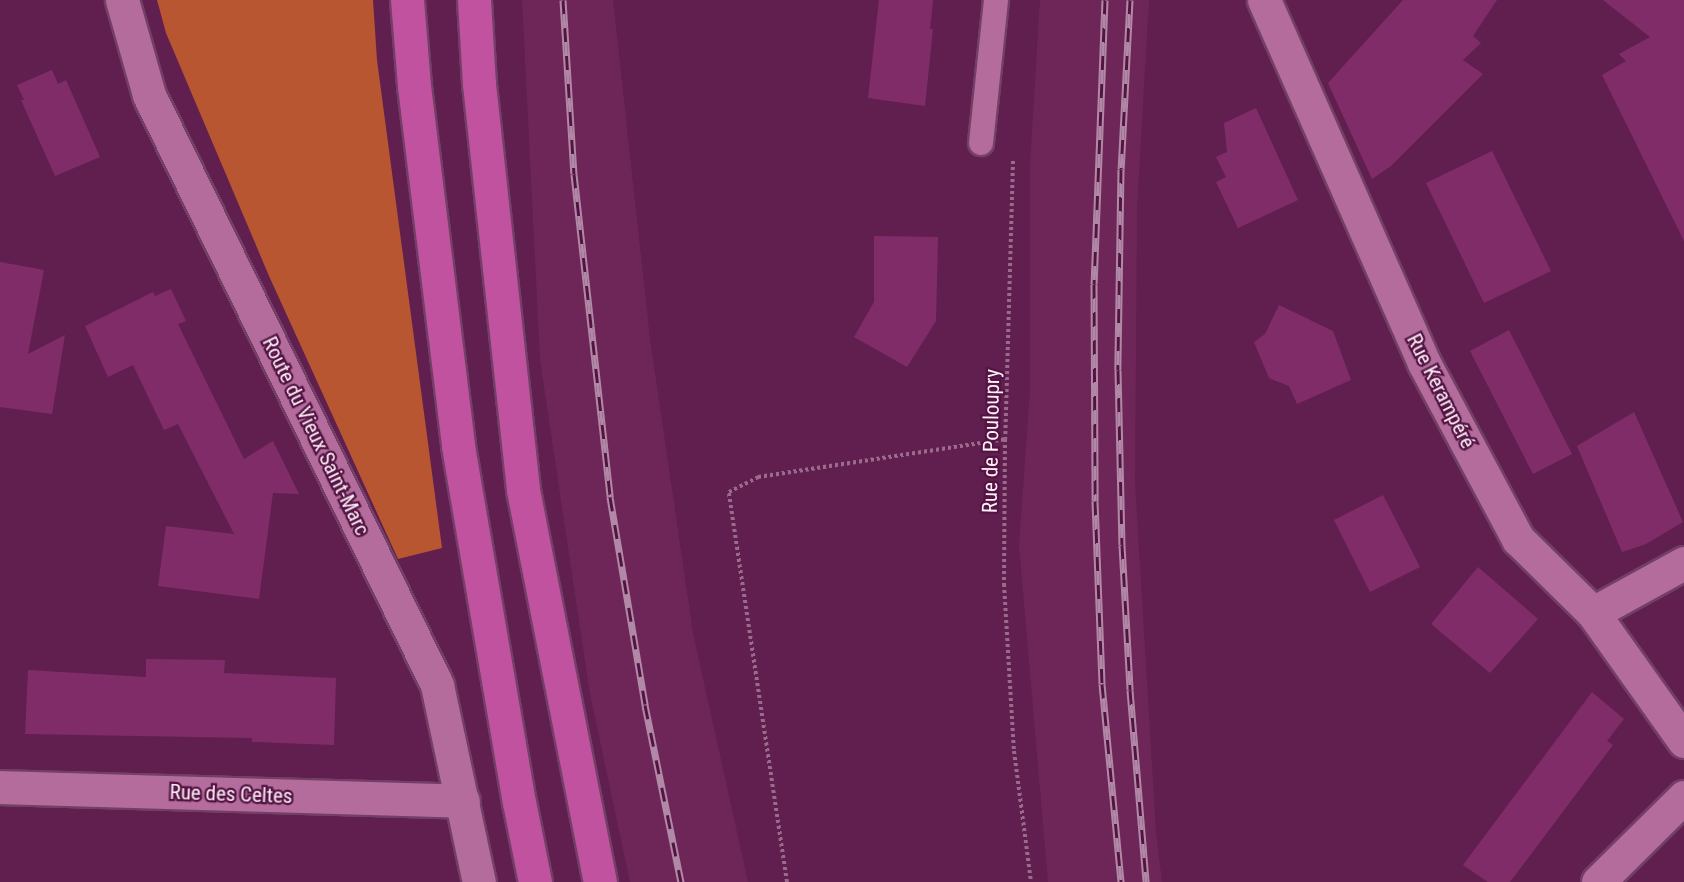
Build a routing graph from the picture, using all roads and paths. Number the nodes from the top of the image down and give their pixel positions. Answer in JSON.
{"nodes":[{"id":1,"x":122,"y":0,"type":"edge"},
{"id":2,"x":407,"y":0,"type":"edge"},
{"id":3,"x":474,"y":0,"type":"edge"},
{"id":4,"x":996,"y":0,"type":"edge"},
{"id":5,"x":1264,"y":0,"type":"edge"},
{"id":6,"x":981,"y":143,"type":"dead end"},
{"id":7,"x":1013,"y":159,"type":"dead end"},
{"id":8,"x":1005,"y":439,"type":"junction"},
{"id":9,"x":1684,"y":563,"type":"edge"},
{"id":10,"x":1593,"y":613,"type":"junction"},
{"id":11,"x":1684,"y":741,"type":"edge"},
{"id":12,"x":0,"y":788,"type":"edge"},
{"id":13,"x":1684,"y":797,"type":"edge"},
{"id":14,"x":463,"y":801,"type":"junction"},
{"id":15,"x":479,"y":882,"type":"edge"},
{"id":16,"x":535,"y":882,"type":"edge"},
{"id":17,"x":600,"y":882,"type":"edge"},
{"id":18,"x":787,"y":882,"type":"edge"},
{"id":19,"x":1031,"y":882,"type":"edge"},
{"id":20,"x":1598,"y":882,"type":"edge"}],
"edges":[{"from":1,"to":14,"type":"street","name":"Route du Vieux Saint-Marc"},
{"from":2,"to":16,"type":"highway"},
{"from":3,"to":17,"type":"highway"},
{"from":4,"to":6,"type":"lane"},
{"from":5,"to":10,"type":"street","name":"Rue Kerampéré"},
{"from":7,"to":8,"type":"path","name":"Rue de Pouloupry"},
{"from":8,"to":18,"type":"path"},
{"from":8,"to":19,"type":"path","name":"Rue de Pouloupry"},
{"from":9,"to":10,"type":"street"},
{"from":10,"to":11,"type":"street","name":"Rue Kerampéré"},
{"from":12,"to":14,"type":"street","name":"Rue des Celtes"},
{"from":13,"to":20,"type":"street"},
{"from":14,"to":15,"type":"street","name":"Route du Vieux Saint-Marc"}]}
